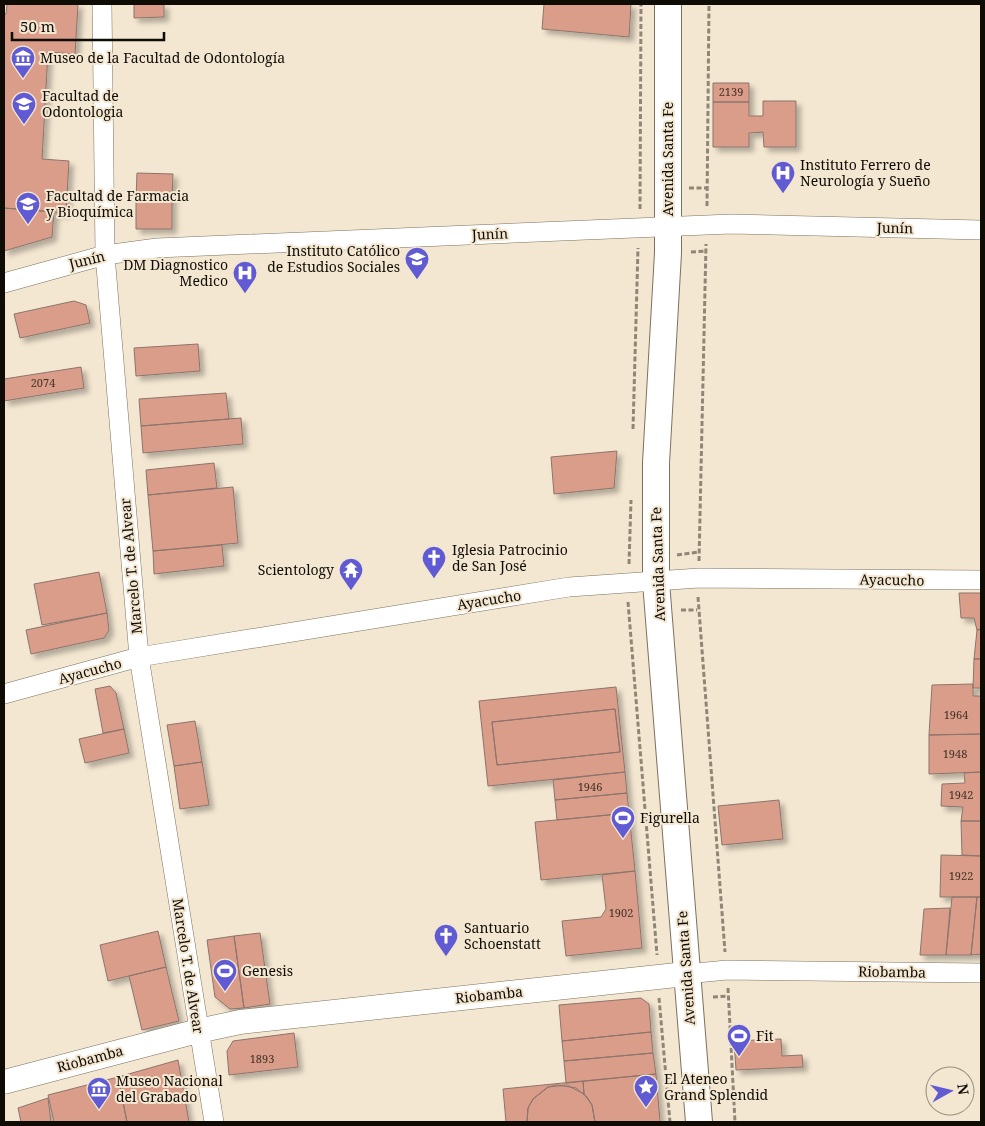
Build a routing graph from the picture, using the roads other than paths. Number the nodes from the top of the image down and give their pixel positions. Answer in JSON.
{"nodes":[{"id":1,"x":102,"y":4,"type":"edge"},
{"id":2,"x":668,"y":4,"type":"edge"},
{"id":3,"x":668,"y":227,"type":"junction"},
{"id":4,"x":981,"y":230,"type":"edge"},
{"id":5,"x":104,"y":255,"type":"junction"},
{"id":6,"x":4,"y":283,"type":"edge"},
{"id":7,"x":981,"y":580,"type":"edge"},
{"id":8,"x":656,"y":582,"type":"junction"},
{"id":9,"x":139,"y":658,"type":"junction"},
{"id":10,"x":4,"y":694,"type":"edge"},
{"id":11,"x":981,"y":973,"type":"edge"},
{"id":12,"x":686,"y":974,"type":"junction"},
{"id":13,"x":198,"y":1031,"type":"junction"},
{"id":14,"x":4,"y":1082,"type":"edge"},
{"id":15,"x":214,"y":1122,"type":"edge"},
{"id":16,"x":699,"y":1122,"type":"edge"}],
"edges":[{"from":1,"to":5,"type":"street","name":"Marcelo T. de Alvear"},
{"from":2,"to":3,"type":"main road","name":"Avenida Santa Fe"},
{"from":3,"to":4,"type":"street","name":"Junín"},
{"from":3,"to":5,"type":"street","name":"Junín"},
{"from":3,"to":8,"type":"main road","name":"Avenida Santa Fe"},
{"from":5,"to":6,"type":"street","name":"Junín"},
{"from":5,"to":9,"type":"street","name":"Marcelo T. de Alvear"},
{"from":7,"to":8,"type":"street","name":"Ayacucho"},
{"from":8,"to":9,"type":"street","name":"Ayacucho"},
{"from":8,"to":12,"type":"main road","name":"Avenida Santa Fe"},
{"from":9,"to":10,"type":"street","name":"Ayacucho"},
{"from":9,"to":13,"type":"street","name":"Marcelo T. de Alvear"},
{"from":11,"to":12,"type":"street","name":"Riobamba"},
{"from":12,"to":13,"type":"street","name":"Riobamba"},
{"from":12,"to":16,"type":"main road","name":"Avenida Santa Fe"},
{"from":13,"to":14,"type":"street","name":"Riobamba"},
{"from":13,"to":15,"type":"street","name":"Marcelo T. de Alvear"}]}
